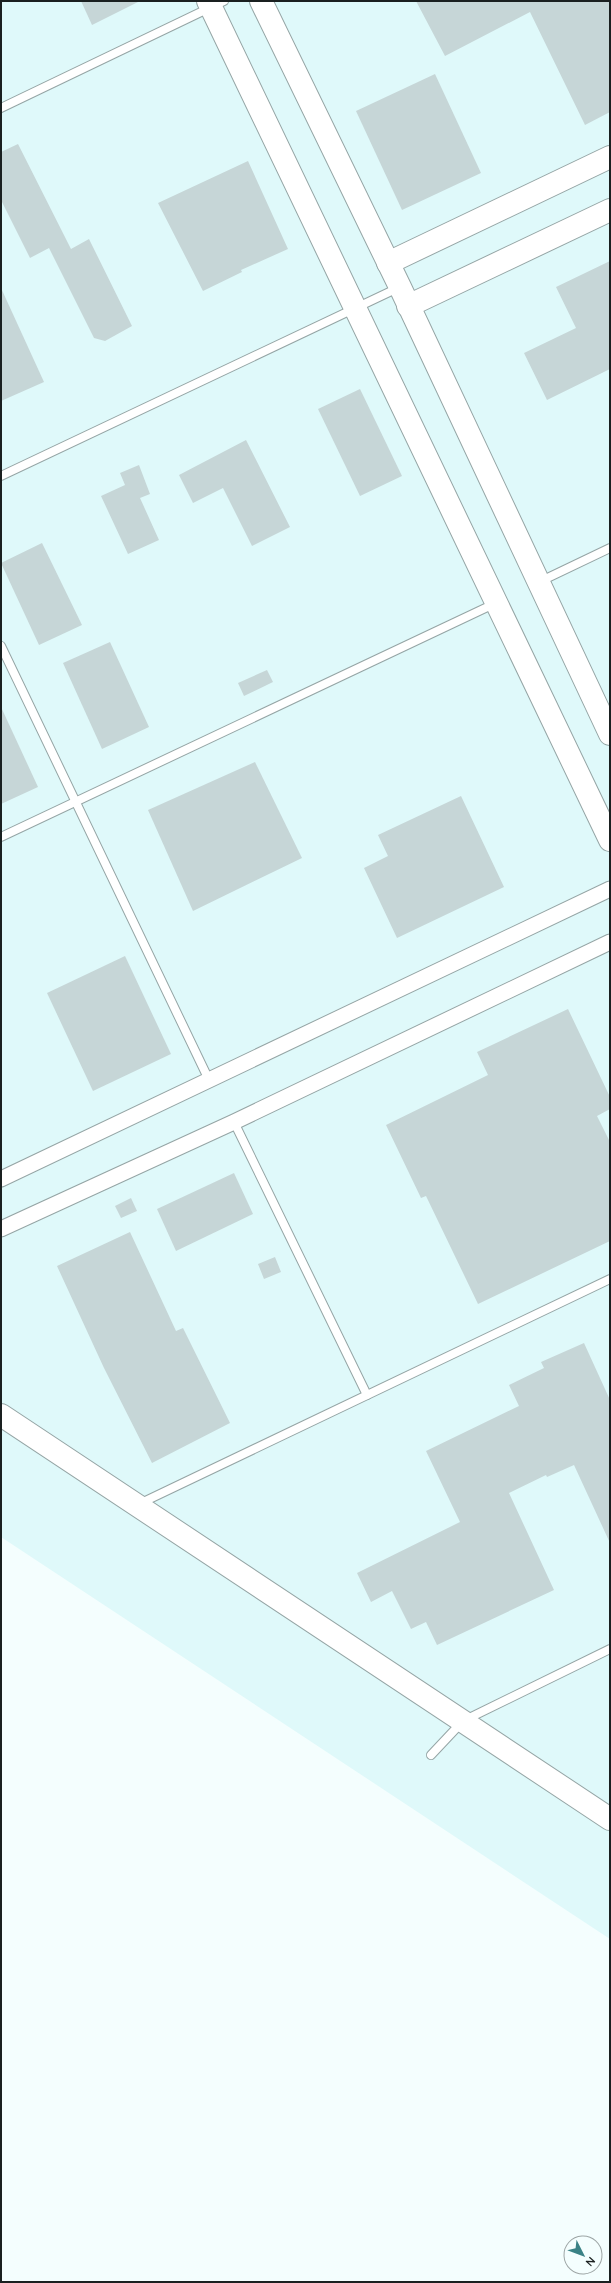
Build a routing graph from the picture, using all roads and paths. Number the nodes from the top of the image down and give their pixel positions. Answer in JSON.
{"nodes":[{"id":1,"x":261,"y":1,"type":"edge"},
{"id":2,"x":214,"y":3,"type":"edge"},
{"id":3,"x":1,"y":108,"type":"edge"},
{"id":4,"x":610,"y":157,"type":"edge"},
{"id":5,"x":610,"y":210,"type":"edge"},
{"id":6,"x":388,"y":263,"type":"junction"},
{"id":7,"x":404,"y":297,"type":"junction"},
{"id":8,"x":355,"y":308,"type":"junction"},
{"id":9,"x":1,"y":476,"type":"edge"},
{"id":10,"x":610,"y":548,"type":"edge"},
{"id":11,"x":539,"y":582,"type":"junction"},
{"id":12,"x":496,"y":603,"type":"junction"},
{"id":13,"x":1,"y":646,"type":"edge"},
{"id":14,"x":610,"y":734,"type":"edge"},
{"id":15,"x":76,"y":802,"type":"junction"},
{"id":16,"x":1,"y":837,"type":"edge"},
{"id":17,"x":610,"y":840,"type":"edge"},
{"id":18,"x":610,"y":889,"type":"edge"},
{"id":19,"x":610,"y":942,"type":"edge"},
{"id":20,"x":209,"y":1080,"type":"junction"},
{"id":21,"x":234,"y":1122,"type":"junction"},
{"id":22,"x":1,"y":1179,"type":"edge"},
{"id":23,"x":1,"y":1229,"type":"edge"},
{"id":24,"x":610,"y":1279,"type":"edge"},
{"id":25,"x":367,"y":1395,"type":"junction"},
{"id":26,"x":1,"y":1415,"type":"edge"},
{"id":27,"x":137,"y":1505,"type":"junction"},
{"id":28,"x":610,"y":1649,"type":"edge"},
{"id":29,"x":463,"y":1721,"type":"junction"},
{"id":30,"x":431,"y":1755,"type":"dead end"},
{"id":31,"x":610,"y":1819,"type":"edge"}],
"edges":[{"from":1,"to":6,"type":"street"},
{"from":2,"to":3,"type":"lane"},
{"from":2,"to":8,"type":"street"},
{"from":4,"to":6,"type":"street"},
{"from":5,"to":7,"type":"street"},
{"from":6,"to":7,"type":"street"},
{"from":7,"to":8,"type":"lane"},
{"from":7,"to":11,"type":"street"},
{"from":8,"to":9,"type":"lane"},
{"from":8,"to":12,"type":"street"},
{"from":10,"to":11,"type":"lane"},
{"from":11,"to":14,"type":"street"},
{"from":12,"to":15,"type":"lane"},
{"from":12,"to":17,"type":"street"},
{"from":13,"to":15,"type":"lane"},
{"from":15,"to":16,"type":"lane"},
{"from":15,"to":20,"type":"lane"},
{"from":18,"to":20,"type":"street"},
{"from":19,"to":21,"type":"street"},
{"from":20,"to":22,"type":"street"},
{"from":21,"to":23,"type":"street"},
{"from":21,"to":25,"type":"lane"},
{"from":24,"to":25,"type":"lane"},
{"from":25,"to":27,"type":"lane"},
{"from":26,"to":27,"type":"street"},
{"from":27,"to":29,"type":"street"},
{"from":28,"to":29,"type":"lane"},
{"from":29,"to":30,"type":"lane"},
{"from":29,"to":31,"type":"street"}]}
